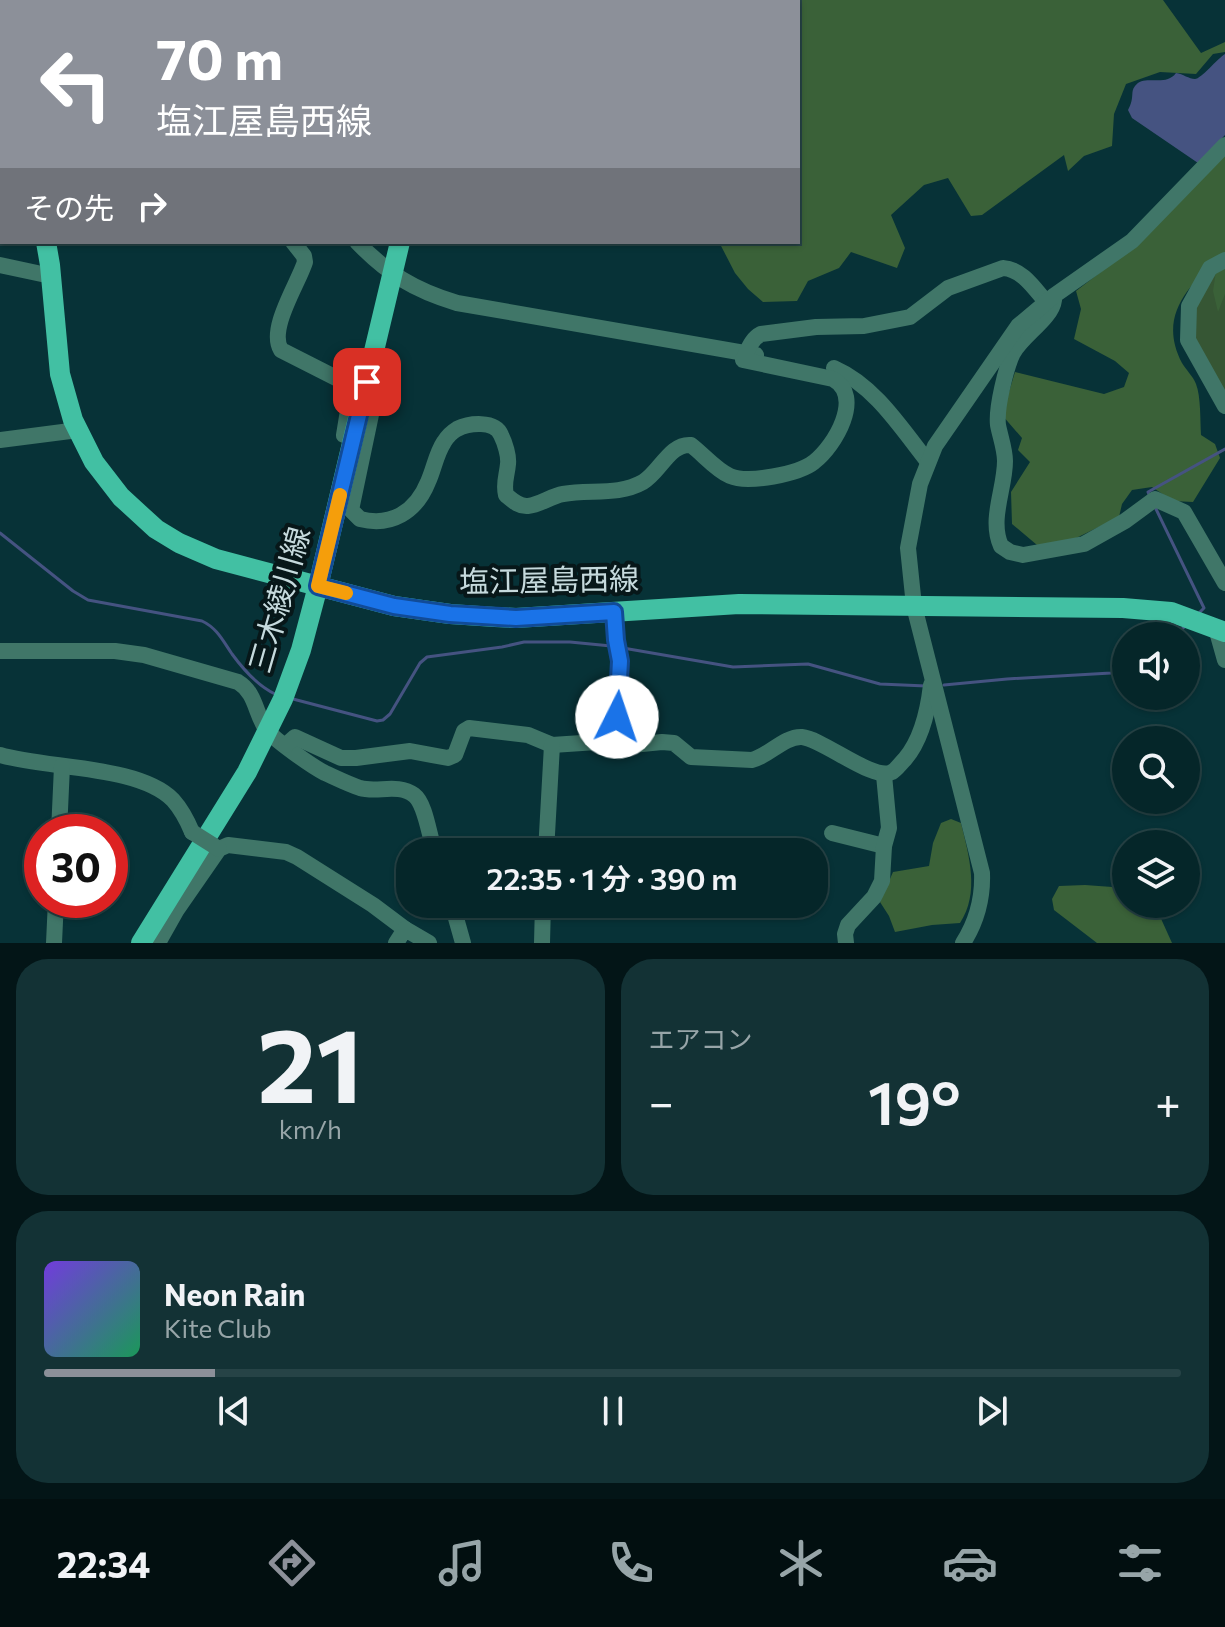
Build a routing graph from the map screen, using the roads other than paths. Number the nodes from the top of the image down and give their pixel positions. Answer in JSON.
{"nodes":[{"id":1,"x":1225,"y":145,"type":"edge"},
{"id":2,"x":46,"y":244,"type":"edge"},
{"id":3,"x":295,"y":244,"type":"edge"},
{"id":4,"x":359,"y":244,"type":"edge"},
{"id":5,"x":400,"y":244,"type":"edge"},
{"id":6,"x":1225,"y":260,"type":"edge"},
{"id":7,"x":0,"y":265,"type":"edge"},
{"id":8,"x":393,"y":273,"type":"junction"},
{"id":9,"x":51,"y":276,"type":"junction"},
{"id":10,"x":1050,"y":299,"type":"junction"},
{"id":11,"x":746,"y":354,"type":"junction"},
{"id":12,"x":367,"y":382,"type":"junction"},
{"id":13,"x":1225,"y":406,"type":"edge"},
{"id":14,"x":78,"y":430,"type":"junction"},
{"id":15,"x":353,"y":439,"type":"junction"},
{"id":16,"x":0,"y":440,"type":"edge"},
{"id":17,"x":928,"y":462,"type":"junction"},
{"id":18,"x":1225,"y":583,"type":"edge"},
{"id":19,"x":318,"y":586,"type":"junction"},
{"id":20,"x":914,"y":606,"type":"junction"},
{"id":21,"x":614,"y":612,"type":"junction"},
{"id":22,"x":1221,"y":630,"type":"edge"},
{"id":23,"x":0,"y":651,"type":"edge"},
{"id":24,"x":1225,"y":660,"type":"edge"},
{"id":25,"x":932,"y":677,"type":"junction"},
{"id":26,"x":924,"y":722,"type":"junction"},
{"id":27,"x":268,"y":732,"type":"junction"},
{"id":28,"x":946,"y":734,"type":"junction"},
{"id":29,"x":615,"y":744,"type":"junction"},
{"id":30,"x":286,"y":745,"type":"junction"},
{"id":31,"x":552,"y":745,"type":"junction"},
{"id":32,"x":0,"y":755,"type":"edge"},
{"id":33,"x":62,"y":766,"type":"junction"},
{"id":34,"x":884,"y":775,"type":"junction"},
{"id":35,"x":60,"y":814,"type":"edge"},
{"id":36,"x":832,"y":833,"type":"dead end"},
{"id":37,"x":431,"y":838,"type":"edge"},
{"id":38,"x":547,"y":838,"type":"edge"},
{"id":39,"x":884,"y":846,"type":"junction"},
{"id":40,"x":219,"y":849,"type":"junction"},
{"id":41,"x":55,"y":918,"type":"edge"},
{"id":42,"x":456,"y":918,"type":"edge"},
{"id":43,"x":543,"y":918,"type":"edge"},
{"id":44,"x":401,"y":936,"type":"edge"},
{"id":45,"x":54,"y":943,"type":"edge"},
{"id":46,"x":141,"y":943,"type":"edge"},
{"id":47,"x":158,"y":943,"type":"edge"},
{"id":48,"x":429,"y":943,"type":"edge"},
{"id":49,"x":463,"y":943,"type":"edge"},
{"id":50,"x":542,"y":943,"type":"edge"},
{"id":51,"x":846,"y":943,"type":"edge"},
{"id":52,"x":963,"y":943,"type":"edge"}],
"edges":[{"from":1,"to":10,"type":"street"},
{"from":2,"to":9,"type":"main road","name":"塩江屋島西線"},
{"from":3,"to":15,"type":"street"},
{"from":4,"to":8,"type":"street"},
{"from":5,"to":8,"type":"main road","name":"三木綾川線"},
{"from":6,"to":13,"type":"street"},
{"from":7,"to":9,"type":"street"},
{"from":8,"to":11,"type":"street"},
{"from":8,"to":12,"type":"main road","name":"三木綾川線"},
{"from":9,"to":14,"type":"main road","name":"塩江屋島西線"},
{"from":10,"to":11,"type":"street"},
{"from":10,"to":17,"type":"street"},
{"from":10,"to":18,"type":"street"},
{"from":11,"to":12,"type":"street"},
{"from":11,"to":17,"type":"street"},
{"from":12,"to":15,"type":"main road","name":"三木綾川線"},
{"from":14,"to":16,"type":"street"},
{"from":14,"to":19,"type":"main road","name":"塩江屋島西線"},
{"from":15,"to":19,"type":"main road","name":"三木綾川線"},
{"from":17,"to":20,"type":"street"},
{"from":19,"to":21,"type":"main road","name":"塩江屋島西線"},
{"from":19,"to":27,"type":"main road","name":"三木綾川線"},
{"from":20,"to":21,"type":"main road","name":"塩江屋島西線"},
{"from":20,"to":22,"type":"main road","name":"塩江屋島西線"},
{"from":20,"to":25,"type":"street"},
{"from":21,"to":29,"type":"street"},
{"from":22,"to":24,"type":"street"},
{"from":23,"to":27,"type":"street"},
{"from":25,"to":26,"type":"street"},
{"from":25,"to":28,"type":"street"},
{"from":26,"to":28,"type":"street"},
{"from":26,"to":34,"type":"street"},
{"from":27,"to":30,"type":"street"},
{"from":27,"to":46,"type":"main road","name":"三木綾川線"},
{"from":28,"to":52,"type":"street"},
{"from":29,"to":31,"type":"street"},
{"from":29,"to":34,"type":"street"},
{"from":30,"to":31,"type":"street"},
{"from":30,"to":37,"type":"street"},
{"from":31,"to":38,"type":"street"},
{"from":32,"to":33,"type":"street"},
{"from":33,"to":35,"type":"street"},
{"from":33,"to":40,"type":"street","bridge":true},
{"from":34,"to":39,"type":"street"},
{"from":36,"to":39,"type":"street"},
{"from":39,"to":51,"type":"street"},
{"from":40,"to":44,"type":"street"},
{"from":40,"to":47,"type":"street"},
{"from":41,"to":45,"type":"street"},
{"from":42,"to":49,"type":"street"},
{"from":43,"to":50,"type":"street"},
{"from":44,"to":48,"type":"street"}]}
